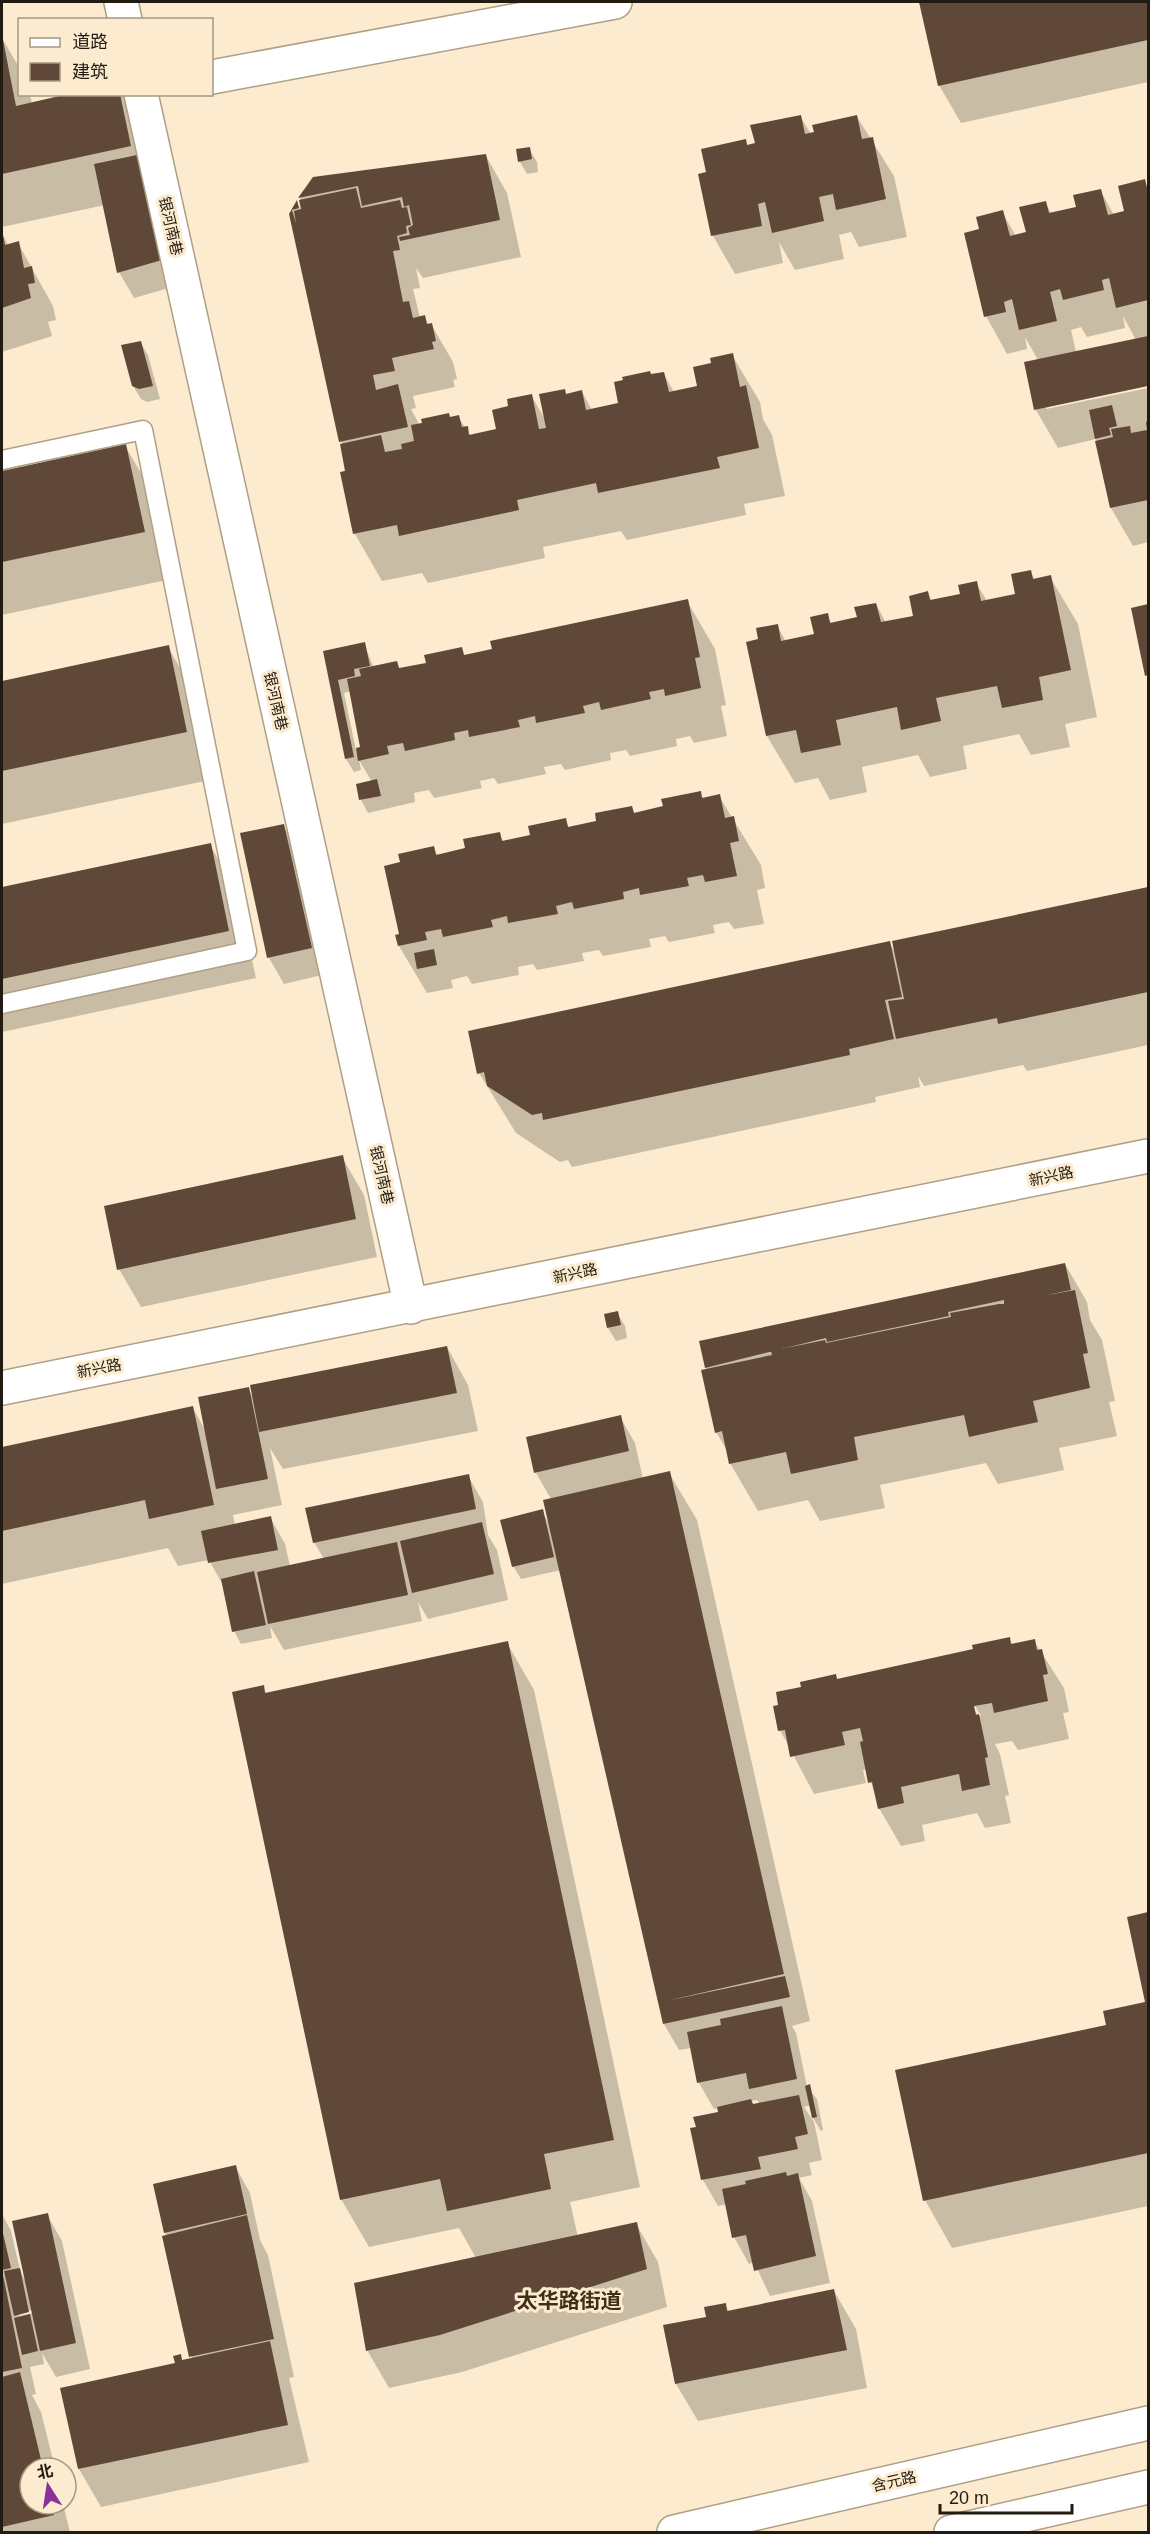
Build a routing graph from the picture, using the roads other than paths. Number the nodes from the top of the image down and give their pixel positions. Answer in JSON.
{"nodes":[{"id":1,"x":121,"y":2,"type":"edge"},
{"id":2,"x":615,"y":2,"type":"edge"},
{"id":3,"x":125,"y":18,"type":"edge"},
{"id":4,"x":213,"y":77,"type":"edge"},
{"id":5,"x":141,"y":96,"type":"edge"},
{"id":6,"x":2,"y":460,"type":"edge"},
{"id":7,"x":2,"y":1004,"type":"edge"},
{"id":8,"x":1149,"y":1156,"type":"edge"},
{"id":9,"x":411,"y":1306,"type":"junction"},
{"id":10,"x":2,"y":1388,"type":"edge"},
{"id":11,"x":1149,"y":2423,"type":"edge"},
{"id":12,"x":1149,"y":2487,"type":"edge"},
{"id":13,"x":674,"y":2532,"type":"edge"},
{"id":14,"x":951,"y":2532,"type":"edge"}],
"edges":[{"from":1,"to":3,"type":"street"},
{"from":2,"to":4,"type":"street"},
{"from":5,"to":9,"type":"street","name":"银河南巷"},
{"from":6,"to":7,"type":"lane"},
{"from":8,"to":9,"type":"street","name":"新兴路"},
{"from":9,"to":10,"type":"street","name":"新兴路"},
{"from":11,"to":13,"type":"street","name":"含元路"},
{"from":12,"to":14,"type":"street"}]}
